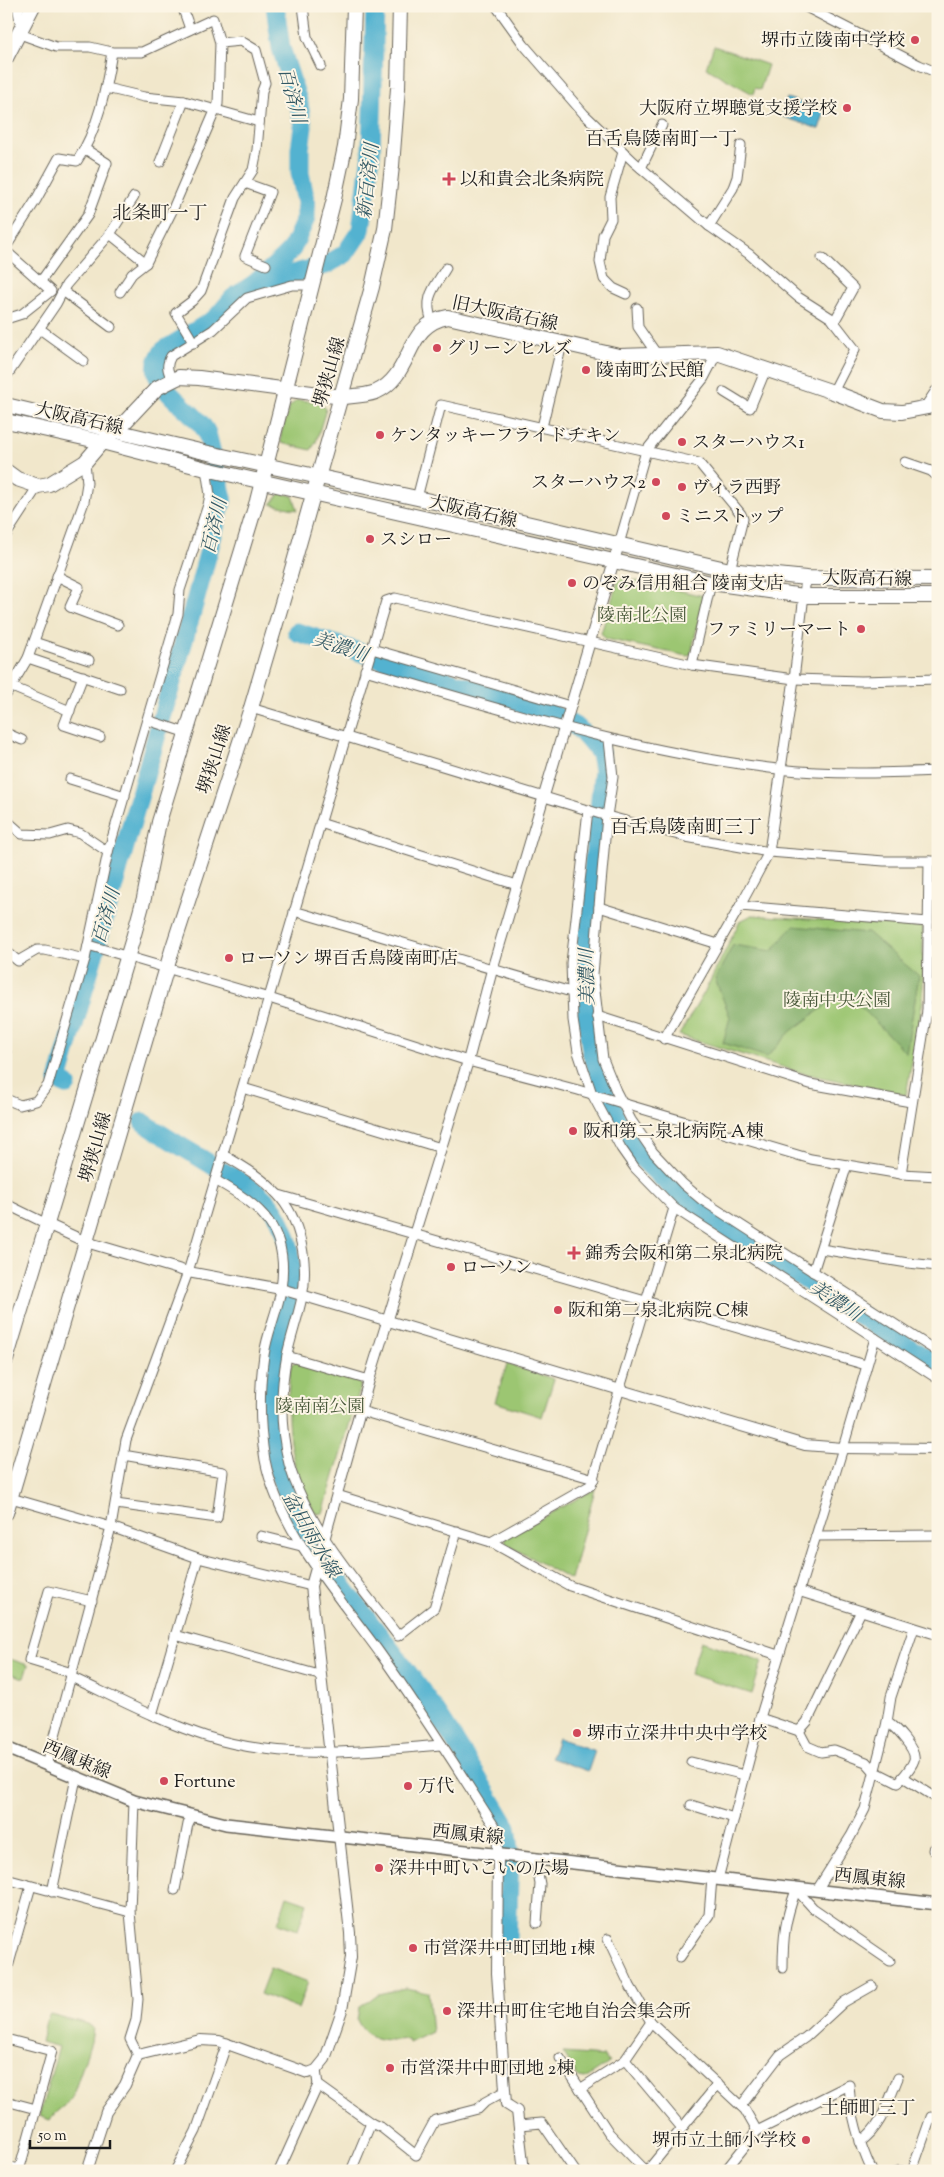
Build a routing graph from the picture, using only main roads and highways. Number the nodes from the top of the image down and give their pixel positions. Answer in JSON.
{"nodes":[{"id":1,"x":33,"y":6,"type":"edge"},
{"id":2,"x":354,"y":6,"type":"edge"},
{"id":3,"x":400,"y":6,"type":"edge"},
{"id":4,"x":16,"y":35,"type":"edge"},
{"id":5,"x":6,"y":58,"type":"edge"},
{"id":6,"x":286,"y":390,"type":"junction"},
{"id":7,"x":938,"y":392,"type":"edge"},
{"id":8,"x":342,"y":397,"type":"junction"},
{"id":9,"x":6,"y":405,"type":"edge"},
{"id":10,"x":6,"y":421,"type":"edge"},
{"id":11,"x":116,"y":431,"type":"junction"},
{"id":12,"x":102,"y":442,"type":"junction"},
{"id":13,"x":266,"y":464,"type":"junction"},
{"id":14,"x":6,"y":471,"type":"edge"},
{"id":15,"x":319,"y":476,"type":"junction"},
{"id":16,"x":262,"y":482,"type":"junction"},
{"id":17,"x":314,"y":493,"type":"junction"},
{"id":18,"x":938,"y":579,"type":"edge"},
{"id":19,"x":938,"y":596,"type":"edge"},
{"id":20,"x":6,"y":1360,"type":"edge"},
{"id":21,"x":8,"y":1498,"type":"edge"},
{"id":22,"x":6,"y":1513,"type":"edge"},
{"id":23,"x":6,"y":1748,"type":"edge"},
{"id":24,"x":938,"y":1904,"type":"edge"}],
"edges":[{"from":1,"to":4,"type":"main road"},
{"from":2,"to":6,"type":"main road","name":"堺狭山線"},
{"from":3,"to":8,"type":"main road","name":"堺狭山線"},
{"from":4,"to":5,"type":"main road"},
{"from":6,"to":8,"type":"main road","name":"旧大阪高石線"},
{"from":6,"to":11,"type":"main road","name":"旧大阪高石線"},
{"from":6,"to":13,"type":"main road","name":"堺狭山線"},
{"from":7,"to":8,"type":"main road","name":"旧大阪高石線"},
{"from":8,"to":15,"type":"main road","name":"堺狭山線"},
{"from":9,"to":11,"type":"main road","name":"大阪高石線"},
{"from":10,"to":12,"type":"main road","name":"大阪高石線"},
{"from":11,"to":12,"type":"main road","name":"旧大阪高石線"},
{"from":11,"to":13,"type":"main road","name":"大阪高石線"},
{"from":12,"to":14,"type":"main road","name":"旧大阪高石線"},
{"from":12,"to":16,"type":"main road","name":"大阪高石線"},
{"from":13,"to":15,"type":"main road","name":"大阪高石線"},
{"from":13,"to":16,"type":"main road","name":"堺狭山線"},
{"from":15,"to":17,"type":"main road","name":"堺狭山線"},
{"from":15,"to":18,"type":"main road","name":"大阪高石線"},
{"from":16,"to":17,"type":"main road","name":"大阪高石線"},
{"from":16,"to":20,"type":"main road","name":"堺狭山線"},
{"from":17,"to":19,"type":"main road","name":"大阪高石線"},
{"from":17,"to":21,"type":"main road","name":"堺狭山線"},
{"from":21,"to":22,"type":"main road","name":"堺狭山線"},
{"from":23,"to":24,"type":"main road","name":"西鳳東線"}]}
